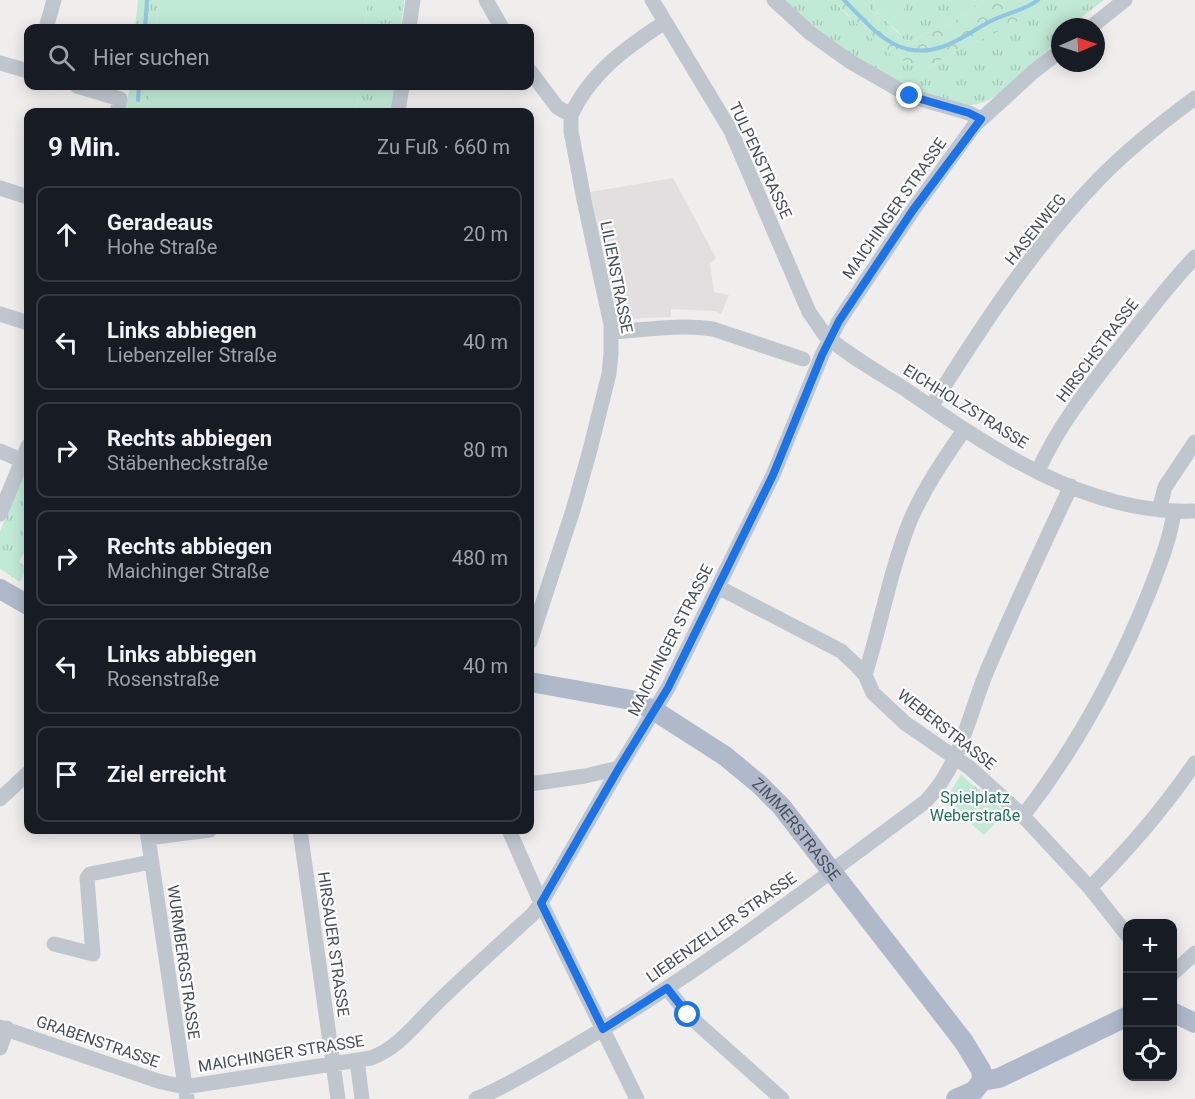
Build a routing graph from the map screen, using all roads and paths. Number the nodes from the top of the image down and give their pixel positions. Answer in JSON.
{"nodes":[{"id":1,"x":53,"y":0,"type":"edge"},
{"id":2,"x":413,"y":0,"type":"edge"},
{"id":3,"x":486,"y":0,"type":"edge"},
{"id":4,"x":651,"y":0,"type":"edge"},
{"id":5,"x":774,"y":0,"type":"edge"},
{"id":6,"x":1125,"y":0,"type":"edge"},
{"id":7,"x":1102,"y":18,"type":"edge"},
{"id":8,"x":665,"y":22,"type":"junction"},
{"id":9,"x":47,"y":24,"type":"edge"},
{"id":10,"x":409,"y":24,"type":"edge"},
{"id":11,"x":500,"y":24,"type":"edge"},
{"id":12,"x":1051,"y":58,"type":"edge"},
{"id":13,"x":0,"y":63,"type":"edge"},
{"id":14,"x":24,"y":70,"type":"edge"},
{"id":15,"x":534,"y":76,"type":"edge"},
{"id":16,"x":85,"y":90,"type":"edge"},
{"id":17,"x":401,"y":90,"type":"edge"},
{"id":18,"x":1195,"y":98,"type":"edge"},
{"id":19,"x":118,"y":106,"type":"edge"},
{"id":20,"x":399,"y":108,"type":"edge"},
{"id":21,"x":571,"y":115,"type":"junction"},
{"id":22,"x":981,"y":119,"type":"junction"},
{"id":23,"x":0,"y":189,"type":"edge"},
{"id":24,"x":24,"y":196,"type":"edge"},
{"id":25,"x":1195,"y":257,"type":"edge"},
{"id":26,"x":0,"y":314,"type":"edge"},
{"id":27,"x":24,"y":322,"type":"edge"},
{"id":28,"x":612,"y":332,"type":"junction"},
{"id":29,"x":830,"y":339,"type":"junction"},
{"id":30,"x":803,"y":359,"type":"dead end"},
{"id":31,"x":931,"y":407,"type":"junction"},
{"id":32,"x":964,"y":430,"type":"junction"},
{"id":33,"x":1195,"y":442,"type":"edge"},
{"id":34,"x":0,"y":452,"type":"edge"},
{"id":35,"x":24,"y":458,"type":"edge"},
{"id":36,"x":23,"y":461,"type":"junction"},
{"id":37,"x":1038,"y":471,"type":"junction"},
{"id":38,"x":1071,"y":486,"type":"junction"},
{"id":39,"x":1167,"y":511,"type":"junction"},
{"id":40,"x":1195,"y":511,"type":"edge"},
{"id":41,"x":0,"y":514,"type":"edge"},
{"id":42,"x":718,"y":587,"type":"junction"},
{"id":43,"x":0,"y":589,"type":"edge"},
{"id":44,"x":24,"y":603,"type":"edge"},
{"id":45,"x":534,"y":630,"type":"edge"},
{"id":46,"x":865,"y":675,"type":"junction"},
{"id":47,"x":534,"y":683,"type":"edge"},
{"id":48,"x":655,"y":711,"type":"junction"},
{"id":49,"x":955,"y":758,"type":"junction"},
{"id":50,"x":1195,"y":763,"type":"edge"},
{"id":51,"x":619,"y":768,"type":"junction"},
{"id":52,"x":24,"y":777,"type":"edge"},
{"id":53,"x":534,"y":783,"type":"edge"},
{"id":54,"x":0,"y":799,"type":"edge"},
{"id":55,"x":1023,"y":816,"type":"junction"},
{"id":56,"x":147,"y":834,"type":"edge"},
{"id":57,"x":301,"y":834,"type":"edge"},
{"id":58,"x":510,"y":834,"type":"edge"},
{"id":59,"x":151,"y":862,"type":"junction"},
{"id":60,"x":832,"y":870,"type":"junction"},
{"id":61,"x":1090,"y":888,"type":"junction"},
{"id":62,"x":541,"y":903,"type":"junction"},
{"id":63,"x":1123,"y":930,"type":"edge"},
{"id":64,"x":54,"y":944,"type":"dead end"},
{"id":65,"x":1195,"y":953,"type":"edge"},
{"id":66,"x":1174,"y":973,"type":"edge"},
{"id":67,"x":667,"y":988,"type":"junction"},
{"id":68,"x":1177,"y":1014,"type":"edge"},
{"id":69,"x":1123,"y":1018,"type":"edge"},
{"id":70,"x":1195,"y":1023,"type":"edge"},
{"id":71,"x":3,"y":1027,"type":"edge"},
{"id":72,"x":603,"y":1029,"type":"junction"},
{"id":73,"x":0,"y":1048,"type":"edge"},
{"id":74,"x":357,"y":1060,"type":"junction"},
{"id":75,"x":332,"y":1064,"type":"junction"},
{"id":76,"x":982,"y":1081,"type":"junction"},
{"id":77,"x":186,"y":1093,"type":"edge"},
{"id":78,"x":338,"y":1099,"type":"edge"},
{"id":79,"x":362,"y":1099,"type":"edge"},
{"id":80,"x":476,"y":1099,"type":"edge"},
{"id":81,"x":637,"y":1099,"type":"edge"},
{"id":82,"x":782,"y":1099,"type":"edge"},
{"id":83,"x":956,"y":1099,"type":"edge"}],
"edges":[{"from":1,"to":9,"type":"street"},
{"from":2,"to":10,"type":"street"},
{"from":3,"to":11,"type":"street"},
{"from":4,"to":8,"type":"street","name":"TULPENSTRASSE"},
{"from":5,"to":22,"type":"street"},
{"from":6,"to":7,"type":"street"},
{"from":8,"to":21,"type":"street"},
{"from":8,"to":29,"type":"street","name":"TULPENSTRASSE"},
{"from":12,"to":22,"type":"street","name":"MAICHINGER STRASSE"},
{"from":13,"to":14,"type":"street"},
{"from":15,"to":21,"type":"street"},
{"from":16,"to":19,"type":"street"},
{"from":17,"to":20,"type":"street"},
{"from":18,"to":31,"type":"street","name":"HASENWEG"},
{"from":21,"to":28,"type":"street","name":"LILIENSTRASSE"},
{"from":22,"to":29,"type":"street","name":"MAICHINGER STRASSE"},
{"from":23,"to":24,"type":"street"},
{"from":25,"to":37,"type":"street","name":"HIRSCHSTRASSE"},
{"from":26,"to":27,"type":"street"},
{"from":28,"to":30,"type":"street"},
{"from":28,"to":45,"type":"street","name":"LILIENSTRASSE"},
{"from":29,"to":31,"type":"street","name":"EICHHOLZSTRASSE"},
{"from":29,"to":42,"type":"street","name":"MAICHINGER STRASSE"},
{"from":31,"to":32,"type":"street","name":"EICHHOLZSTRASSE"},
{"from":32,"to":37,"type":"street","name":"EICHHOLZSTRASSE"},
{"from":32,"to":46,"type":"street"},
{"from":33,"to":39,"type":"street"},
{"from":34,"to":36,"type":"street"},
{"from":35,"to":36,"type":"street"},
{"from":36,"to":41,"type":"street"},
{"from":37,"to":38,"type":"street","name":"EICHHOLZSTRASSE"},
{"from":38,"to":39,"type":"street","name":"EICHHOLZSTRASSE"},
{"from":38,"to":49,"type":"street","name":"LIEBENZELLER STRASSE"},
{"from":39,"to":40,"type":"street","name":"EICHHOLZSTRASSE"},
{"from":39,"to":55,"type":"street"},
{"from":42,"to":46,"type":"street","name":"WEBERSTRASSE"},
{"from":42,"to":48,"type":"street","name":"MAICHINGER STRASSE"},
{"from":43,"to":44,"type":"main road"},
{"from":46,"to":49,"type":"street","name":"WEBERSTRASSE"},
{"from":47,"to":48,"type":"main road","name":"ZIMMERSTRASSE"},
{"from":48,"to":51,"type":"street","name":"MAICHINGER STRASSE"},
{"from":48,"to":60,"type":"main road","name":"ZIMMERSTRASSE"},
{"from":49,"to":55,"type":"street","name":"WEBERSTRASSE"},
{"from":49,"to":60,"type":"street","name":"LIEBENZELLER STRASSE"},
{"from":50,"to":61,"type":"street"},
{"from":51,"to":53,"type":"street"},
{"from":51,"to":62,"type":"street","name":"MAICHINGER STRASSE"},
{"from":52,"to":54,"type":"street"},
{"from":55,"to":61,"type":"street","name":"WEBERSTRASSE"},
{"from":56,"to":59,"type":"street","name":"WURMBERGSTRASSE"},
{"from":57,"to":75,"type":"street","name":"HIRSAUER STRASSE"},
{"from":58,"to":62,"type":"street"},
{"from":59,"to":64,"type":"street"},
{"from":59,"to":77,"type":"street","name":"WURMBERGSTRASSE"},
{"from":60,"to":67,"type":"street","name":"LIEBENZELLER STRASSE"},
{"from":60,"to":76,"type":"main road","name":"ZIMMERSTRASSE"},
{"from":61,"to":63,"type":"street","name":"WEBERSTRASSE"},
{"from":62,"to":72,"type":"street"},
{"from":62,"to":74,"type":"street","name":"MAICHINGER STRASSE"},
{"from":65,"to":66,"type":"street"},
{"from":67,"to":72,"type":"street","name":"LIEBENZELLER STRASSE"},
{"from":67,"to":82,"type":"street"},
{"from":68,"to":70,"type":"main road"},
{"from":69,"to":76,"type":"main road"},
{"from":71,"to":73,"type":"street"},
{"from":71,"to":77,"type":"street","name":"GRABENSTRASSE"},
{"from":72,"to":80,"type":"street","name":"LIEBENZELLER STRASSE"},
{"from":72,"to":81,"type":"street"},
{"from":74,"to":75,"type":"street","name":"MAICHINGER STRASSE"},
{"from":74,"to":79,"type":"street"},
{"from":75,"to":77,"type":"street","name":"MAICHINGER STRASSE"},
{"from":75,"to":78,"type":"street","name":"HIRSAUER STRASSE"},
{"from":76,"to":83,"type":"main road"}]}
